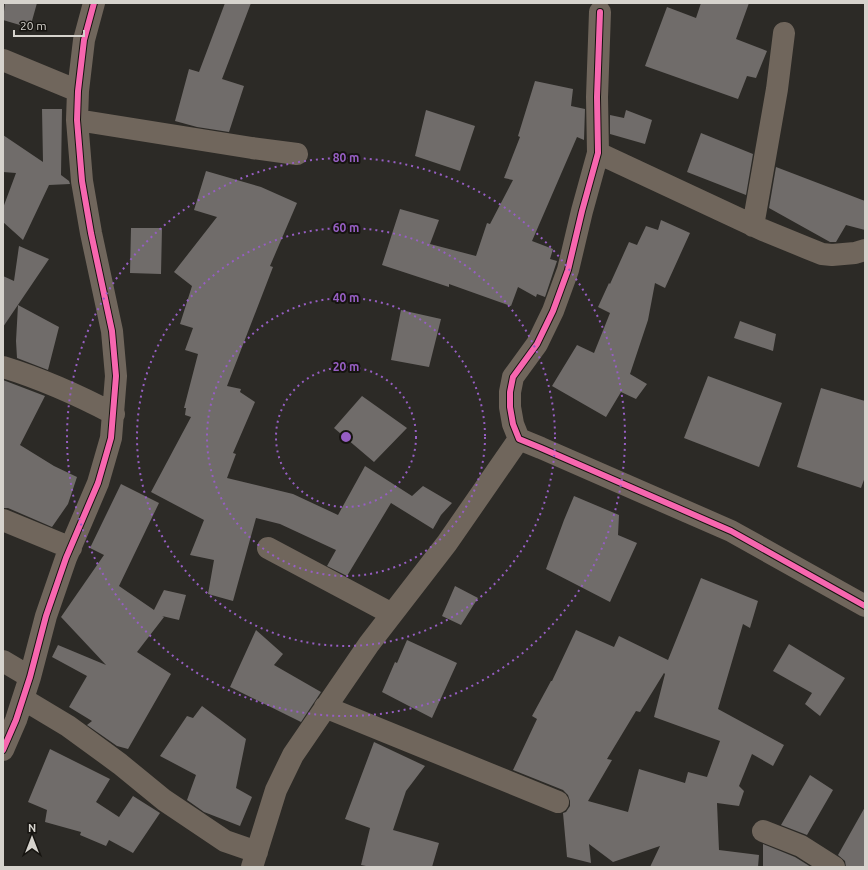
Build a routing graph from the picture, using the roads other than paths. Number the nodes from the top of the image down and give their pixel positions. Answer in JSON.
{"nodes":[{"id":1,"x":94,"y":3,"type":"edge"},
{"id":2,"x":600,"y":12,"type":"dead end"},
{"id":3,"x":784,"y":34,"type":"dead end"},
{"id":4,"x":3,"y":60,"type":"edge"},
{"id":5,"x":78,"y":91,"type":"junction"},
{"id":6,"x":77,"y":120,"type":"junction"},
{"id":7,"x":598,"y":152,"type":"junction"},
{"id":8,"x":297,"y":154,"type":"dead end"},
{"id":9,"x":753,"y":226,"type":"junction"},
{"id":10,"x":865,"y":250,"type":"edge"},
{"id":11,"x":3,"y":367,"type":"edge"},
{"id":12,"x":114,"y":414,"type":"junction"},
{"id":13,"x":519,"y":439,"type":"junction"},
{"id":14,"x":3,"y":520,"type":"edge"},
{"id":15,"x":71,"y":548,"type":"junction"},
{"id":16,"x":268,"y":548,"type":"dead end"},
{"id":17,"x":865,"y":606,"type":"edge"},
{"id":18,"x":392,"y":614,"type":"junction"},
{"id":19,"x":3,"y":661,"type":"edge"},
{"id":20,"x":30,"y":677,"type":"junction"},
{"id":21,"x":22,"y":699,"type":"junction"},
{"id":22,"x":325,"y":707,"type":"junction"},
{"id":23,"x":3,"y":750,"type":"edge"},
{"id":24,"x":558,"y":802,"type":"dead end"},
{"id":25,"x":764,"y":831,"type":"dead end"},
{"id":26,"x":255,"y":859,"type":"edge"},
{"id":27,"x":834,"y":867,"type":"edge"}],
"edges":[{"from":1,"to":5,"type":"street"},
{"from":2,"to":7,"type":"street"},
{"from":3,"to":9,"type":"street"},
{"from":4,"to":5,"type":"street"},
{"from":5,"to":6,"type":"street"},
{"from":6,"to":8,"type":"street"},
{"from":6,"to":12,"type":"street"},
{"from":7,"to":9,"type":"street"},
{"from":7,"to":13,"type":"street"},
{"from":9,"to":10,"type":"street"},
{"from":11,"to":12,"type":"street"},
{"from":12,"to":15,"type":"street"},
{"from":13,"to":17,"type":"street"},
{"from":13,"to":18,"type":"street"},
{"from":14,"to":15,"type":"street"},
{"from":15,"to":20,"type":"street"},
{"from":16,"to":18,"type":"street"},
{"from":18,"to":22,"type":"street"},
{"from":19,"to":20,"type":"street"},
{"from":20,"to":21,"type":"street"},
{"from":21,"to":23,"type":"street"},
{"from":21,"to":26,"type":"street"},
{"from":22,"to":24,"type":"street"},
{"from":22,"to":26,"type":"street"},
{"from":25,"to":27,"type":"street"}]}
